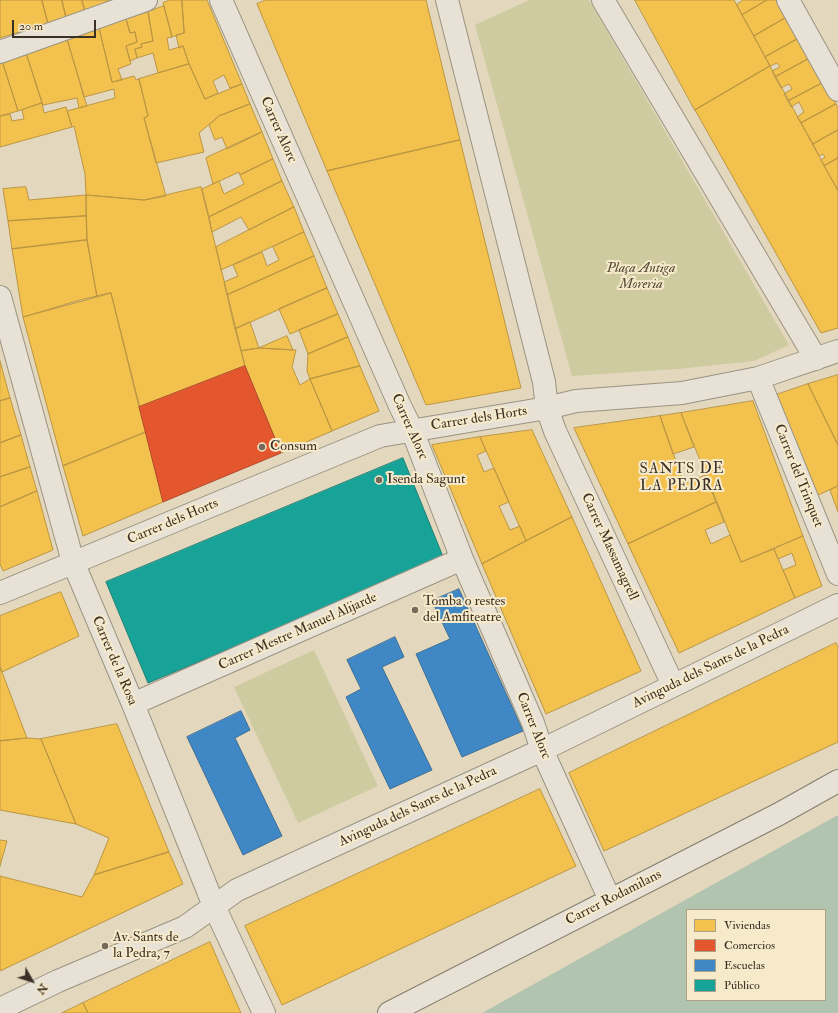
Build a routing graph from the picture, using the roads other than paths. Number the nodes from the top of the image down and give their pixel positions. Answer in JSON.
{"nodes":[{"id":1,"x":146,"y":0,"type":"edge"},
{"id":2,"x":221,"y":0,"type":"edge"},
{"id":3,"x":447,"y":0,"type":"edge"},
{"id":4,"x":603,"y":0,"type":"edge"},
{"id":5,"x":788,"y":0,"type":"edge"},
{"id":6,"x":0,"y":52,"type":"edge"},
{"id":7,"x":838,"y":90,"type":"edge"},
{"id":8,"x":0,"y":299,"type":"edge"},
{"id":9,"x":838,"y":351,"type":"edge"},
{"id":10,"x":816,"y":359,"type":"junction"},
{"id":11,"x":758,"y":378,"type":"junction"},
{"id":12,"x":547,"y":408,"type":"junction"},
{"id":13,"x":412,"y":430,"type":"junction"},
{"id":14,"x":462,"y":559,"type":"junction"},
{"id":15,"x":73,"y":562,"type":"junction"},
{"id":16,"x":838,"y":574,"type":"edge"},
{"id":17,"x":0,"y":593,"type":"edge"},
{"id":18,"x":838,"y":605,"type":"edge"},
{"id":19,"x":673,"y":685,"type":"junction"},
{"id":20,"x":133,"y":704,"type":"junction"},
{"id":21,"x":542,"y":750,"type":"junction"},
{"id":22,"x":838,"y":781,"type":"edge"},
{"id":23,"x":610,"y":900,"type":"junction"},
{"id":24,"x":214,"y":906,"type":"junction"},
{"id":25,"x":0,"y":1009,"type":"edge"},
{"id":26,"x":264,"y":1013,"type":"edge"},
{"id":27,"x":389,"y":1013,"type":"edge"}],
"edges":[{"from":1,"to":6,"type":"street"},
{"from":2,"to":13,"type":"street","name":"Carrer Alorc"},
{"from":3,"to":12,"type":"street"},
{"from":4,"to":10,"type":"street"},
{"from":5,"to":7,"type":"street"},
{"from":8,"to":15,"type":"street","name":"Carrer de la Rosa"},
{"from":9,"to":10,"type":"street","name":"Carrer dels Horts"},
{"from":10,"to":11,"type":"street","name":"Carrer dels Horts"},
{"from":11,"to":12,"type":"street","name":"Carrer dels Horts"},
{"from":11,"to":16,"type":"street","name":"Carrer del Trinquet"},
{"from":12,"to":13,"type":"street","name":"Carrer dels Horts"},
{"from":12,"to":19,"type":"street","name":"Carrer Massamagrell"},
{"from":13,"to":14,"type":"street","name":"Carrer Alorc"},
{"from":13,"to":15,"type":"street","name":"Carrer dels Horts"},
{"from":14,"to":20,"type":"street","name":"Carrer Mestre Manuel Alijarde"},
{"from":14,"to":21,"type":"street","name":"Carrer Alorc"},
{"from":15,"to":17,"type":"street","name":"Carrer dels Horts"},
{"from":15,"to":20,"type":"street","name":"Carrer de la Rosa"},
{"from":18,"to":19,"type":"street","name":"Avinguda dels Sants de la Pedra"},
{"from":19,"to":21,"type":"street","name":"Avinguda dels Sants de la Pedra"},
{"from":20,"to":24,"type":"street","name":"Carrer de la Rosa"},
{"from":21,"to":23,"type":"street","name":"Carrer Alorc"},
{"from":21,"to":24,"type":"street","name":"Avinguda dels Sants de la Pedra"},
{"from":22,"to":23,"type":"street","name":"Carrer Rodamilans"},
{"from":23,"to":27,"type":"street","name":"Carrer Rodamilans"},
{"from":24,"to":25,"type":"street","name":"Avinguda dels Sants de la Pedra"},
{"from":24,"to":26,"type":"street","name":"Carrer de la Rosa"}]}
